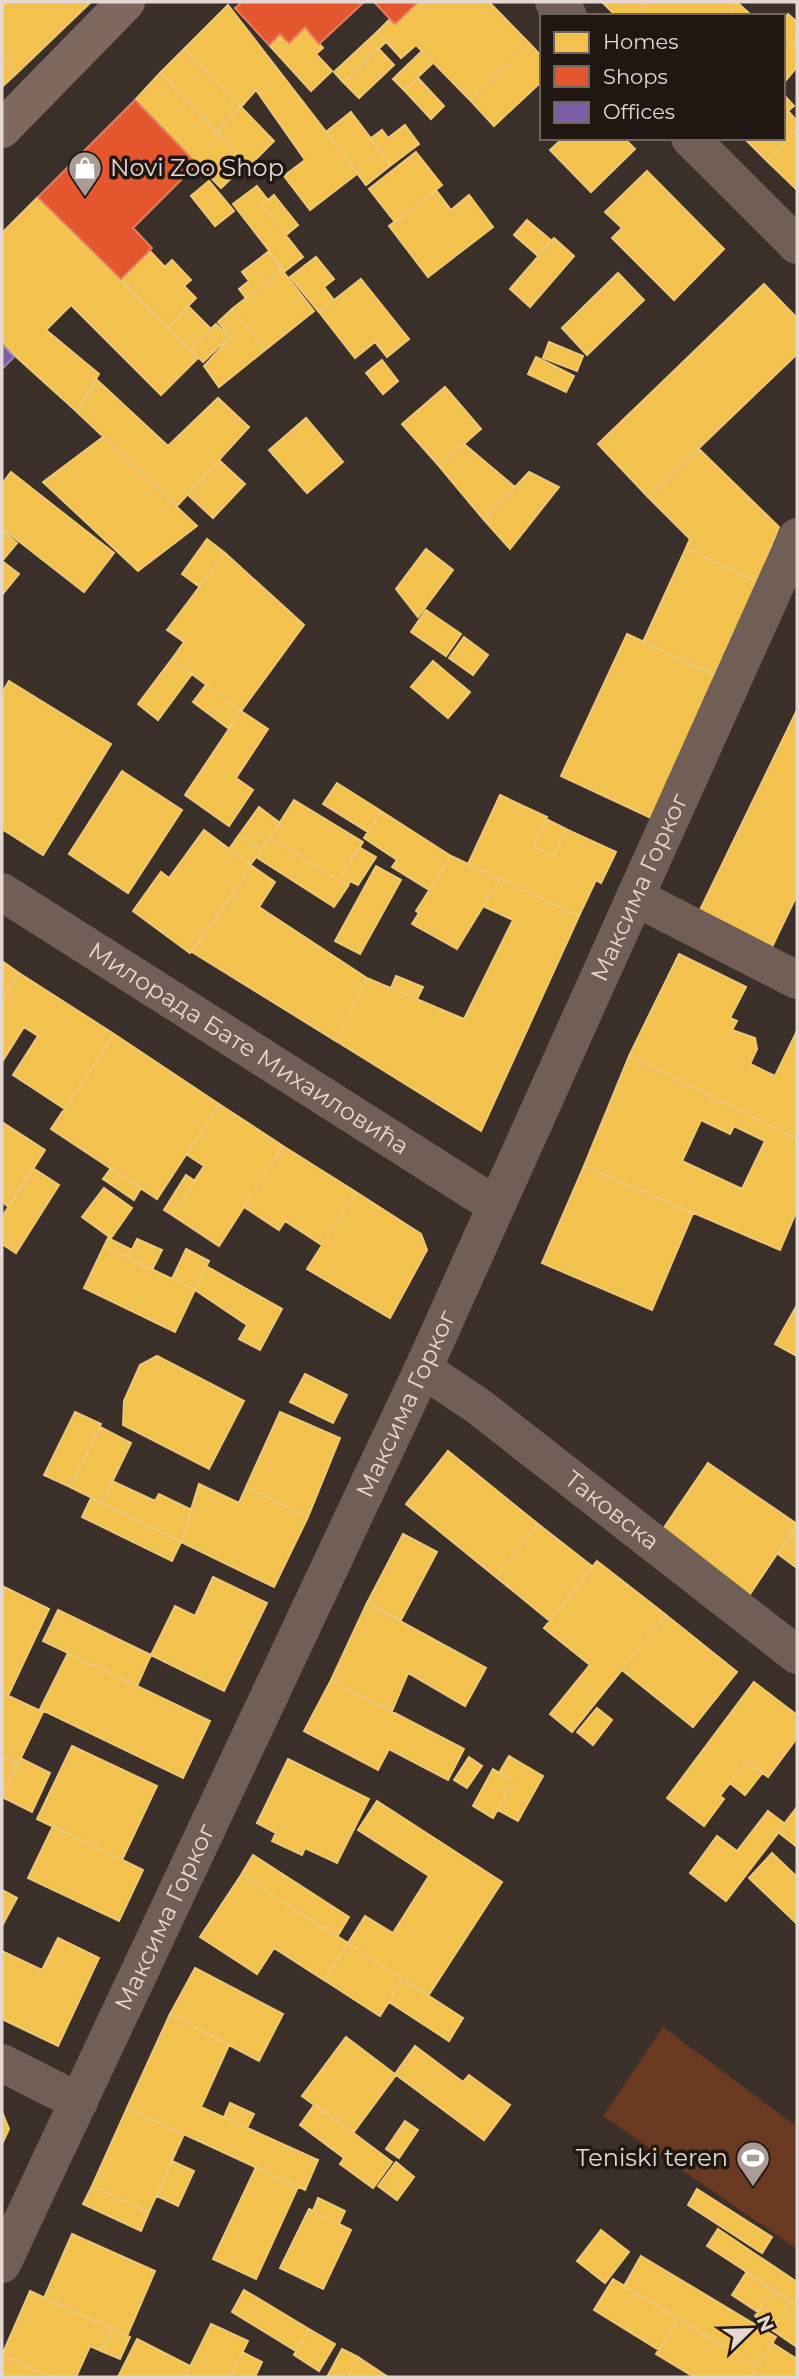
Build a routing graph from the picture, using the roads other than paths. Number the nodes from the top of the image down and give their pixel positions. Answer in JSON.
{"nodes":[{"id":1,"x":126,"y":2,"type":"edge"},
{"id":2,"x":2,"y":130,"type":"edge"},
{"id":3,"x":692,"y":140,"type":"edge"},
{"id":4,"x":797,"y":246,"type":"edge"},
{"id":5,"x":797,"y":537,"type":"edge"},
{"id":6,"x":2,"y":892,"type":"edge"},
{"id":7,"x":635,"y":897,"type":"junction"},
{"id":8,"x":797,"y":980,"type":"edge"},
{"id":9,"x":495,"y":1205,"type":"junction"},
{"id":10,"x":423,"y":1369,"type":"junction"},
{"id":11,"x":797,"y":1655,"type":"edge"},
{"id":12,"x":2,"y":2063,"type":"edge"},
{"id":13,"x":79,"y":2102,"type":"junction"},
{"id":14,"x":2,"y":2264,"type":"edge"}],
"edges":[{"from":1,"to":2,"type":"street"},
{"from":3,"to":4,"type":"street"},
{"from":5,"to":7,"type":"street","name":"Максима Горког"},
{"from":6,"to":9,"type":"street","name":"Милорада Бате Михаиловића"},
{"from":7,"to":8,"type":"street"},
{"from":7,"to":9,"type":"street","name":"Максима Горког"},
{"from":9,"to":10,"type":"street","name":"Максима Горког"},
{"from":10,"to":11,"type":"street","name":"Таковска"},
{"from":10,"to":13,"type":"street","name":"Максима Горког"},
{"from":12,"to":13,"type":"street"},
{"from":13,"to":14,"type":"street","name":"Максима Горког"}]}
